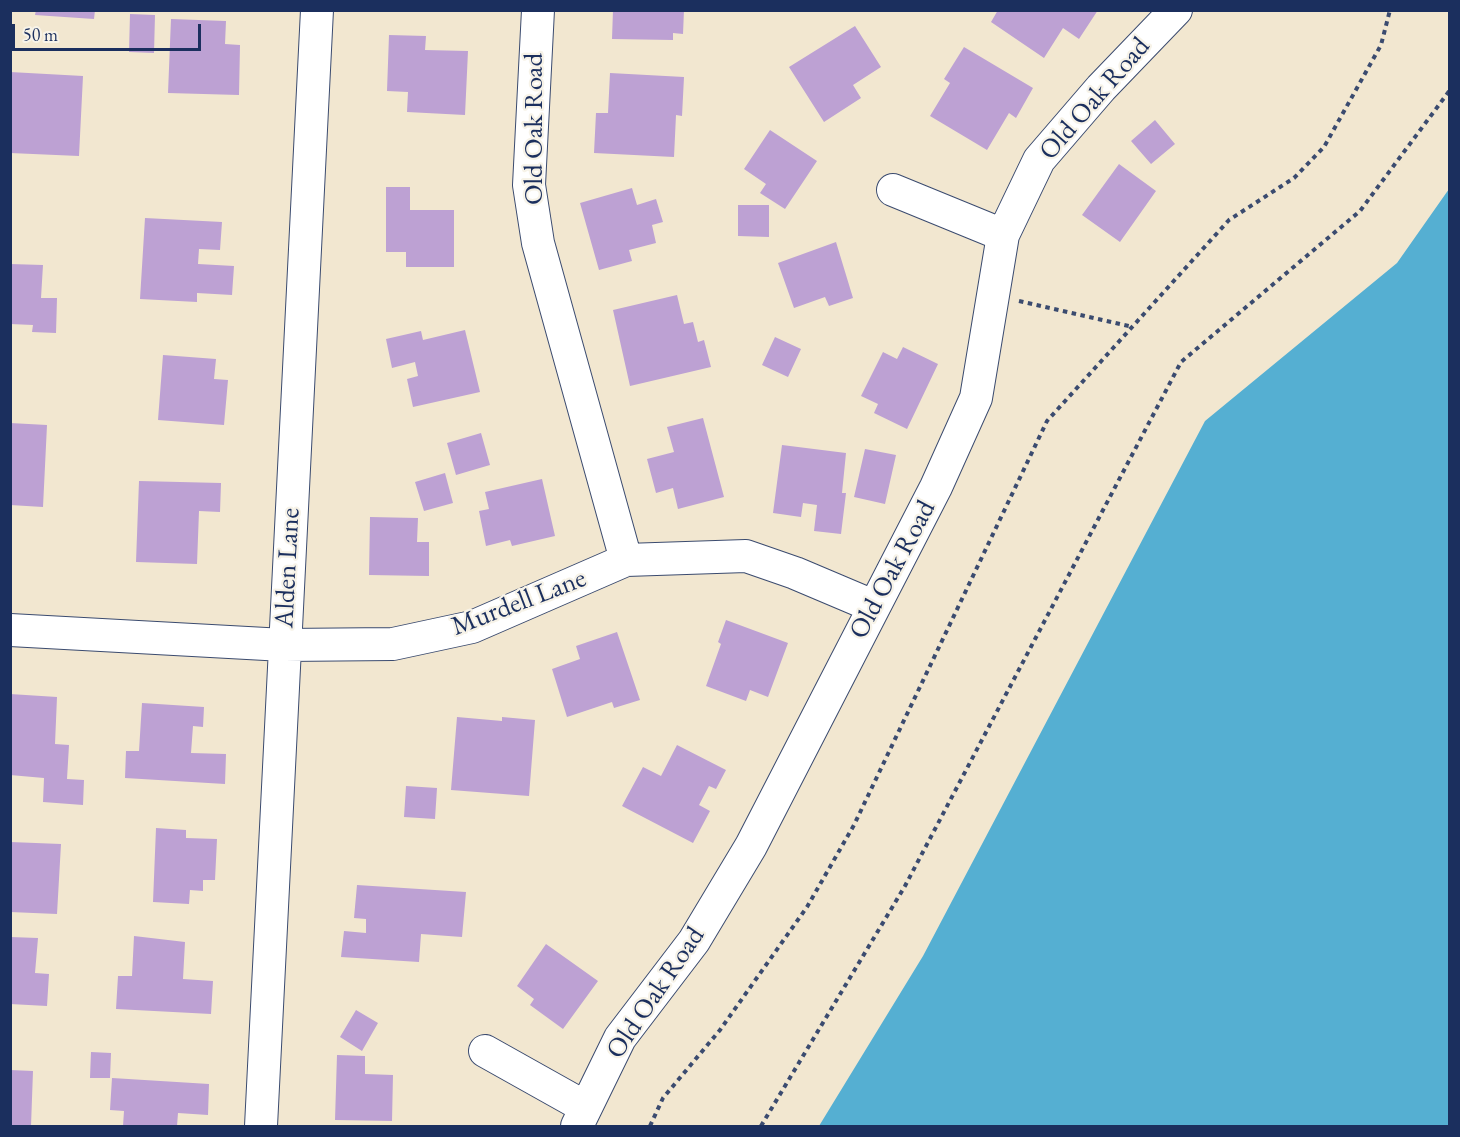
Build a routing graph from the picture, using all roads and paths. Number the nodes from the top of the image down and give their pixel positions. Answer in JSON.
{"nodes":[{"id":1,"x":317,"y":10,"type":"edge"},
{"id":2,"x":538,"y":10,"type":"edge"},
{"id":3,"x":1176,"y":10,"type":"edge"},
{"id":4,"x":1390,"y":10,"type":"edge"},
{"id":5,"x":1449,"y":90,"type":"edge"},
{"id":6,"x":893,"y":190,"type":"dead end"},
{"id":7,"x":1003,"y":236,"type":"junction"},
{"id":8,"x":991,"y":297,"type":"junction"},
{"id":9,"x":1133,"y":327,"type":"junction"},
{"id":10,"x":626,"y":560,"type":"junction"},
{"id":11,"x":873,"y":606,"type":"junction"},
{"id":12,"x":10,"y":630,"type":"edge"},
{"id":13,"x":284,"y":645,"type":"junction"},
{"id":14,"x":485,"y":1051,"type":"dead end"},
{"id":15,"x":581,"y":1117,"type":"edge"},
{"id":16,"x":261,"y":1126,"type":"edge"},
{"id":17,"x":650,"y":1126,"type":"edge"},
{"id":18,"x":760,"y":1126,"type":"edge"}],
"edges":[{"from":1,"to":13,"type":"street","name":"Alden Lane"},
{"from":2,"to":10,"type":"street","name":"Old Oak Road"},
{"from":3,"to":7,"type":"street","name":"Old Oak Road"},
{"from":4,"to":9,"type":"path"},
{"from":5,"to":18,"type":"path"},
{"from":6,"to":7,"type":"street"},
{"from":7,"to":8,"type":"street","name":"Old Oak Road"},
{"from":8,"to":9,"type":"path"},
{"from":8,"to":11,"type":"street","name":"Old Oak Road"},
{"from":9,"to":17,"type":"path"},
{"from":10,"to":11,"type":"street","name":"Murdell Lane"},
{"from":10,"to":13,"type":"street","name":"Murdell Lane"},
{"from":11,"to":15,"type":"street","name":"Old Oak Road"},
{"from":12,"to":13,"type":"street","name":"Murdell Lane"},
{"from":13,"to":16,"type":"street","name":"Alden Lane"},
{"from":14,"to":15,"type":"street"}]}
